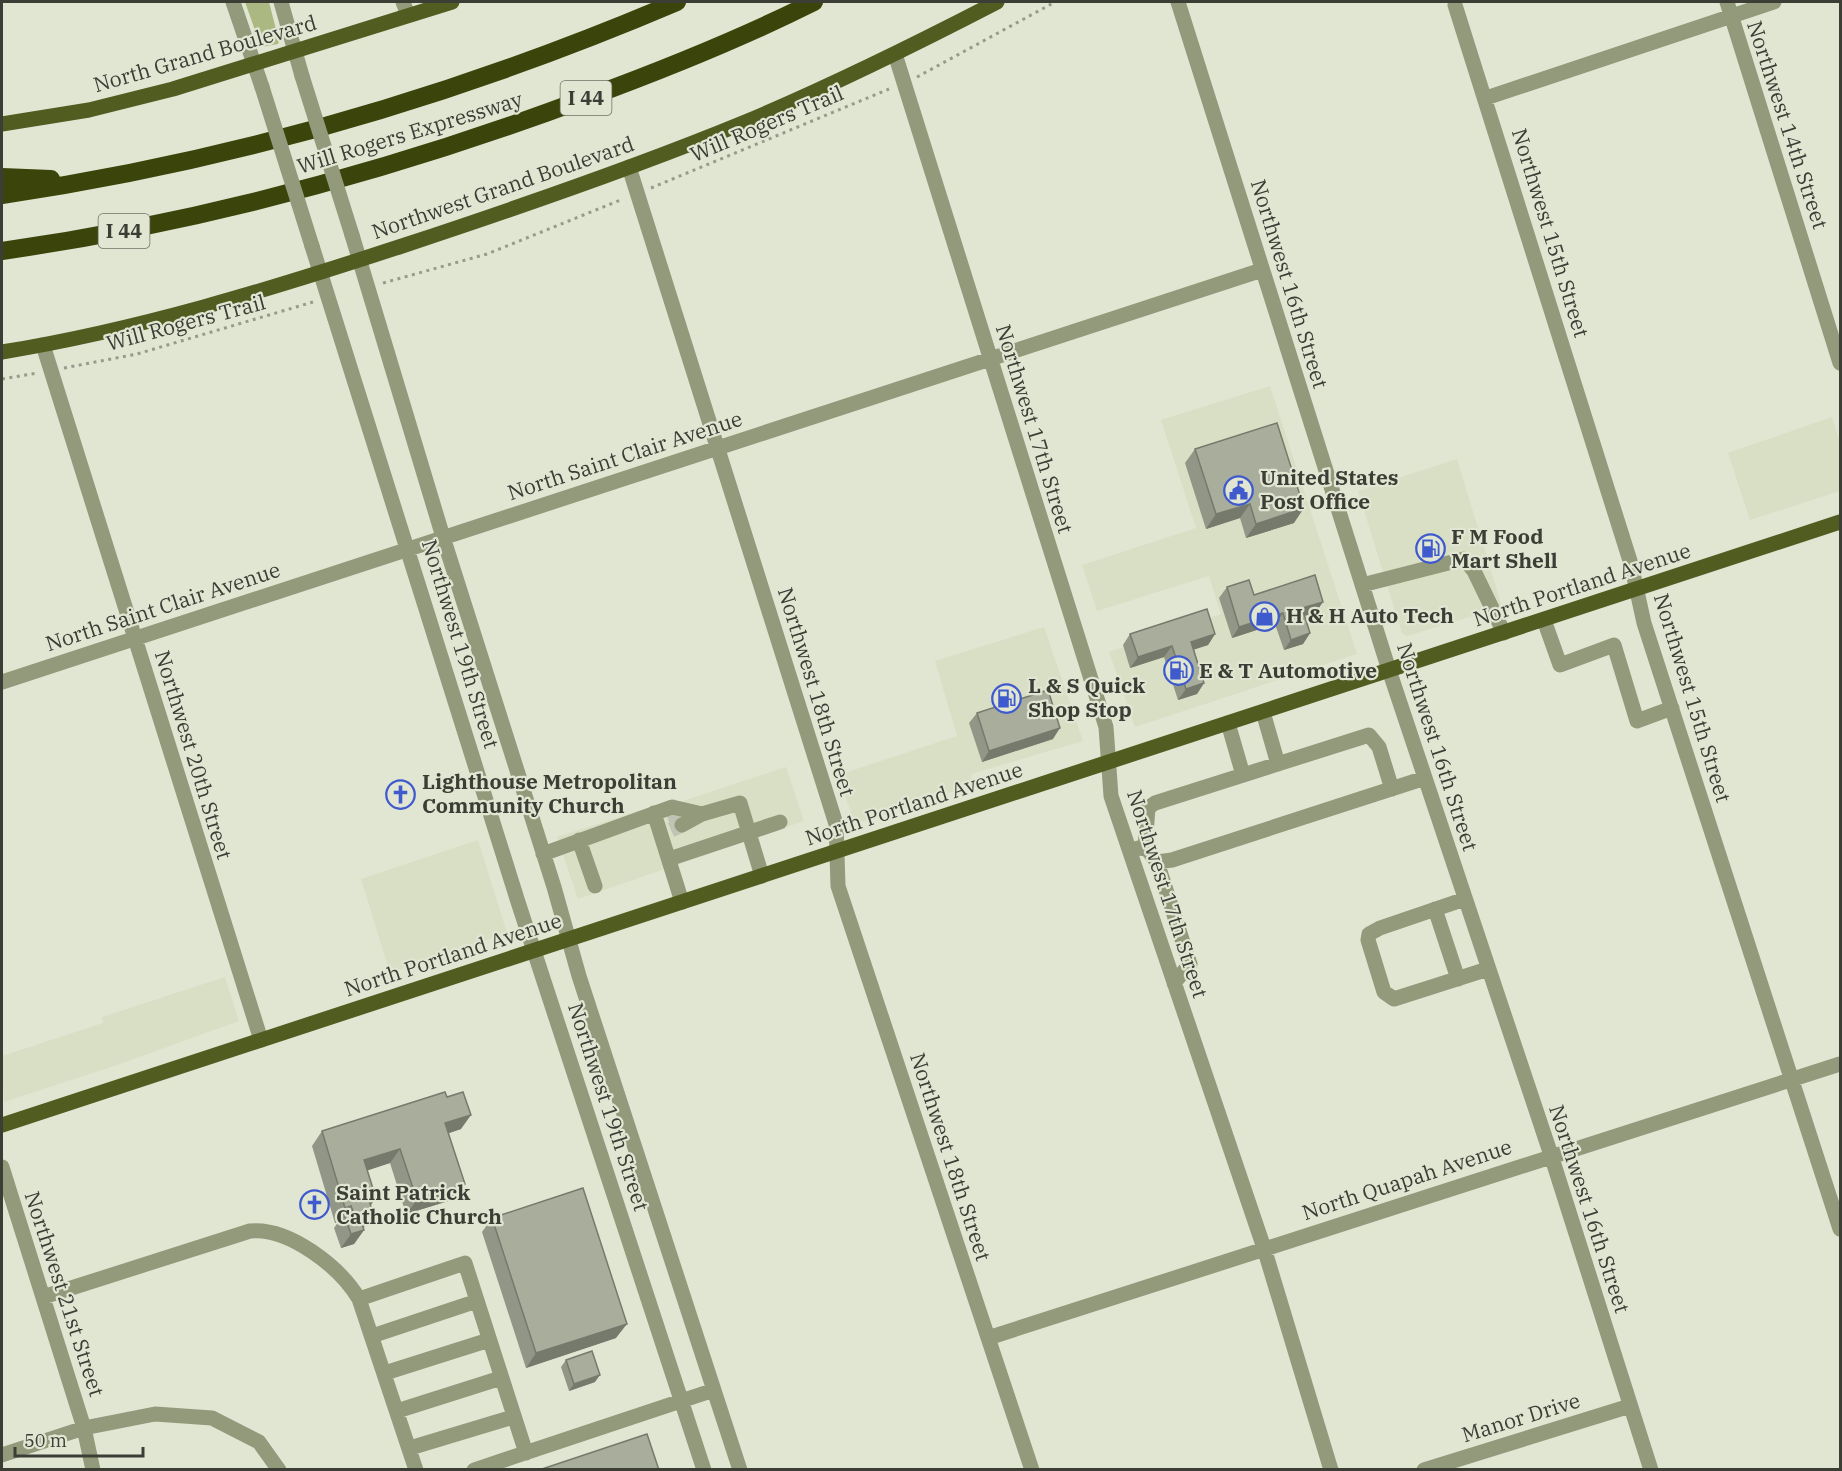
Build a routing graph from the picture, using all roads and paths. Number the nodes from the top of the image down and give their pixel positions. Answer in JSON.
{"nodes":[{"id":1,"x":233,"y":2,"type":"edge"},
{"id":2,"x":281,"y":2,"type":"edge"},
{"id":3,"x":452,"y":2,"type":"edge"},
{"id":4,"x":677,"y":2,"type":"edge"},
{"id":5,"x":814,"y":2,"type":"edge"},
{"id":6,"x":997,"y":2,"type":"edge"},
{"id":7,"x":1055,"y":2,"type":"edge"},
{"id":8,"x":1178,"y":2,"type":"edge"},
{"id":9,"x":1774,"y":2,"type":"edge"},
{"id":10,"x":1455,"y":5,"type":"dead end"},
{"id":11,"x":405,"y":8,"type":"edge"},
{"id":12,"x":1729,"y":8,"type":"edge"},
{"id":13,"x":295,"y":51,"type":"junction"},
{"id":14,"x":895,"y":54,"type":"junction"},
{"id":15,"x":255,"y":64,"type":"junction"},
{"id":16,"x":928,"y":70,"type":"dead end"},
{"id":17,"x":883,"y":92,"type":"dead end"},
{"id":18,"x":1486,"y":98,"type":"junction"},
{"id":19,"x":2,"y":124,"type":"edge"},
{"id":20,"x":629,"y":167,"type":"junction"},
{"id":21,"x":2,"y":177,"type":"edge"},
{"id":22,"x":88,"y":181,"type":"junction"},
{"id":23,"x":662,"y":184,"type":"dead end"},
{"id":24,"x":2,"y":195,"type":"edge"},
{"id":25,"x":610,"y":203,"type":"dead end"},
{"id":26,"x":32,"y":247,"type":"junction"},
{"id":27,"x":2,"y":252,"type":"edge"},
{"id":28,"x":2,"y":259,"type":"edge"},
{"id":29,"x":360,"y":260,"type":"junction"},
{"id":30,"x":1262,"y":270,"type":"junction"},
{"id":31,"x":321,"y":272,"type":"junction"},
{"id":32,"x":391,"y":280,"type":"dead end"},
{"id":33,"x":309,"y":303,"type":"dead end"},
{"id":34,"x":43,"y":345,"type":"junction"},
{"id":35,"x":2,"y":352,"type":"edge"},
{"id":36,"x":990,"y":358,"type":"junction"},
{"id":37,"x":1840,"y":363,"type":"edge"},
{"id":38,"x":70,"y":367,"type":"dead end"},
{"id":39,"x":24,"y":376,"type":"dead end"},
{"id":40,"x":2,"y":379,"type":"edge"},
{"id":41,"x":718,"y":447,"type":"junction"},
{"id":42,"x":1840,"y":522,"type":"edge"},
{"id":43,"x":443,"y":537,"type":"junction"},
{"id":44,"x":408,"y":549,"type":"junction"},
{"id":45,"x":1362,"y":585,"type":"junction"},
{"id":46,"x":1637,"y":590,"type":"junction"},
{"id":47,"x":1544,"y":620,"type":"junction"},
{"id":48,"x":1504,"y":633,"type":"junction"},
{"id":49,"x":135,"y":639,"type":"junction"},
{"id":50,"x":1389,"y":670,"type":"junction"},
{"id":51,"x":2,"y":682,"type":"edge"},
{"id":52,"x":1672,"y":708,"type":"junction"},
{"id":53,"x":1263,"y":712,"type":"junction"},
{"id":54,"x":1228,"y":723,"type":"junction"},
{"id":55,"x":1108,"y":762,"type":"junction"},
{"id":56,"x":1278,"y":764,"type":"junction"},
{"id":57,"x":1243,"y":775,"type":"junction"},
{"id":58,"x":1425,"y":778,"type":"junction"},
{"id":59,"x":1392,"y":789,"type":"junction"},
{"id":60,"x":702,"y":814,"type":"junction"},
{"id":61,"x":667,"y":822,"type":"junction"},
{"id":62,"x":780,"y":822,"type":"dead end"},
{"id":63,"x":750,"y":831,"type":"junction"},
{"id":64,"x":579,"y":840,"type":"junction"},
{"id":65,"x":1145,"y":848,"type":"junction"},
{"id":66,"x":1129,"y":849,"type":"junction"},
{"id":67,"x":837,"y":851,"type":"junction"},
{"id":68,"x":543,"y":854,"type":"junction"},
{"id":69,"x":669,"y":859,"type":"junction"},
{"id":70,"x":1157,"y":862,"type":"junction"},
{"id":71,"x":762,"y":876,"type":"junction"},
{"id":72,"x":595,"y":886,"type":"dead end"},
{"id":73,"x":1465,"y":899,"type":"junction"},
{"id":74,"x":682,"y":902,"type":"junction"},
{"id":75,"x":1435,"y":909,"type":"junction"},
{"id":76,"x":569,"y":939,"type":"junction"},
{"id":77,"x":534,"y":950,"type":"junction"},
{"id":78,"x":1488,"y":969,"type":"junction"},
{"id":79,"x":1458,"y":979,"type":"junction"},
{"id":80,"x":1174,"y":983,"type":"junction"},
{"id":81,"x":261,"y":1040,"type":"junction"},
{"id":82,"x":1840,"y":1064,"type":"edge"},
{"id":83,"x":1793,"y":1080,"type":"junction"},
{"id":84,"x":2,"y":1125,"type":"edge"},
{"id":85,"x":1551,"y":1155,"type":"junction"},
{"id":86,"x":2,"y":1167,"type":"edge"},
{"id":87,"x":5,"y":1193,"type":"edge"},
{"id":88,"x":1840,"y":1229,"type":"edge"},
{"id":89,"x":1264,"y":1248,"type":"junction"},
{"id":90,"x":43,"y":1297,"type":"junction"},
{"id":91,"x":359,"y":1299,"type":"junction"},
{"id":92,"x":477,"y":1302,"type":"junction"},
{"id":93,"x":372,"y":1336,"type":"junction"},
{"id":94,"x":988,"y":1338,"type":"junction"},
{"id":95,"x":489,"y":1340,"type":"junction"},
{"id":96,"x":385,"y":1373,"type":"junction"},
{"id":97,"x":501,"y":1378,"type":"junction"},
{"id":98,"x":714,"y":1390,"type":"junction"},
{"id":99,"x":682,"y":1401,"type":"junction"},
{"id":100,"x":1630,"y":1406,"type":"junction"},
{"id":101,"x":397,"y":1411,"type":"junction"},
{"id":102,"x":513,"y":1417,"type":"junction"},
{"id":103,"x":84,"y":1428,"type":"junction"},
{"id":104,"x":410,"y":1448,"type":"junction"},
{"id":105,"x":526,"y":1453,"type":"junction"},
{"id":106,"x":2,"y":1455,"type":"edge"},
{"id":107,"x":93,"y":1470,"type":"edge"},
{"id":108,"x":279,"y":1470,"type":"edge"},
{"id":109,"x":416,"y":1470,"type":"edge"},
{"id":110,"x":474,"y":1470,"type":"edge"},
{"id":111,"x":704,"y":1470,"type":"edge"},
{"id":112,"x":740,"y":1470,"type":"edge"},
{"id":113,"x":1032,"y":1470,"type":"edge"},
{"id":114,"x":1331,"y":1470,"type":"edge"},
{"id":115,"x":1424,"y":1470,"type":"edge"},
{"id":116,"x":1651,"y":1470,"type":"edge"}],
"edges":[{"from":1,"to":15,"type":"street","name":"Northwest 19th Street"},
{"from":2,"to":13,"type":"street","name":"Northwest 19th Street"},
{"from":3,"to":11,"type":"main road","name":"North Grand Boulevard"},
{"from":4,"to":22,"type":"highway","name":"Will Rogers Expressway","number":"I 44"},
{"from":5,"to":26,"type":"highway","name":"Will Rogers Expressway","number":"I 44"},
{"from":6,"to":14,"type":"main road","name":"Northwest Grand Boulevard"},
{"from":7,"to":16,"type":"path"},
{"from":8,"to":30,"type":"street","name":"Northwest 16th Street"},
{"from":9,"to":12,"type":"street"},
{"from":10,"to":18,"type":"street","name":"Northwest 15th Street"},
{"from":11,"to":13,"type":"main road","name":"North Grand Boulevard"},
{"from":12,"to":18,"type":"street"},
{"from":12,"to":37,"type":"street","name":"Northwest 14th Street"},
{"from":13,"to":15,"type":"main road","name":"North Grand Boulevard"},
{"from":13,"to":29,"type":"street","name":"Northwest 19th Street","bridge":true},
{"from":14,"to":20,"type":"main road","name":"Northwest Grand Boulevard"},
{"from":14,"to":36,"type":"street","name":"Northwest 17th Street"},
{"from":15,"to":19,"type":"main road","name":"North Grand Boulevard"},
{"from":15,"to":31,"type":"street","name":"Northwest 19th Street","bridge":true},
{"from":17,"to":23,"type":"path","name":"Will Rogers Trail"},
{"from":18,"to":46,"type":"street","name":"Northwest 15th Street"},
{"from":20,"to":29,"type":"main road","name":"Northwest Grand Boulevard"},
{"from":20,"to":41,"type":"street","name":"Northwest 18th Street"},
{"from":21,"to":22,"type":"highway"},
{"from":22,"to":24,"type":"highway","name":"Will Rogers Expressway","number":"I 44"},
{"from":25,"to":32,"type":"path"},
{"from":26,"to":27,"type":"highway","name":"Will Rogers Expressway","number":"I 44"},
{"from":26,"to":28,"type":"highway"},
{"from":29,"to":31,"type":"main road","name":"Northwest Grand Boulevard"},
{"from":29,"to":43,"type":"street","name":"Northwest 19th Street"},
{"from":30,"to":36,"type":"street","name":"North Saint Clair Avenue"},
{"from":30,"to":45,"type":"street","name":"Northwest 16th Street"},
{"from":31,"to":34,"type":"main road","name":"Northwest Grand Boulevard"},
{"from":31,"to":44,"type":"street","name":"Northwest 19th Street"},
{"from":33,"to":38,"type":"path","name":"Will Rogers Trail"},
{"from":34,"to":35,"type":"main road","name":"Northwest Grand Boulevard"},
{"from":34,"to":49,"type":"street","name":"Northwest 20th Street"},
{"from":36,"to":41,"type":"street","name":"North Saint Clair Avenue"},
{"from":36,"to":55,"type":"street","name":"Northwest 17th Street"},
{"from":39,"to":40,"type":"path"},
{"from":41,"to":43,"type":"street","name":"North Saint Clair Avenue"},
{"from":41,"to":67,"type":"street","name":"Northwest 18th Street"},
{"from":42,"to":46,"type":"main road","name":"North Portland Avenue"},
{"from":43,"to":44,"type":"street","name":"North Saint Clair Avenue"},
{"from":43,"to":68,"type":"street","name":"Northwest 19th Street"},
{"from":44,"to":49,"type":"street","name":"North Saint Clair Avenue"},
{"from":44,"to":77,"type":"street","name":"Northwest 19th Street"},
{"from":45,"to":48,"type":"street"},
{"from":45,"to":50,"type":"street","name":"Northwest 16th Street"},
{"from":46,"to":47,"type":"main road","name":"North Portland Avenue"},
{"from":46,"to":52,"type":"street","name":"Northwest 15th Street"},
{"from":47,"to":48,"type":"main road","name":"North Portland Avenue"},
{"from":47,"to":52,"type":"street"},
{"from":48,"to":50,"type":"main road","name":"North Portland Avenue"},
{"from":49,"to":51,"type":"street","name":"North Saint Clair Avenue"},
{"from":49,"to":81,"type":"street","name":"Northwest 20th Street"},
{"from":50,"to":53,"type":"main road","name":"North Portland Avenue"},
{"from":50,"to":58,"type":"street","name":"Northwest 16th Street"},
{"from":52,"to":83,"type":"street","name":"Northwest 15th Street"},
{"from":53,"to":54,"type":"main road","name":"North Portland Avenue"},
{"from":53,"to":56,"type":"street"},
{"from":54,"to":55,"type":"main road","name":"North Portland Avenue"},
{"from":54,"to":57,"type":"street"},
{"from":55,"to":66,"type":"street","name":"Northwest 17th Street"},
{"from":55,"to":67,"type":"main road","name":"North Portland Avenue"},
{"from":56,"to":57,"type":"street"},
{"from":56,"to":59,"type":"street"},
{"from":57,"to":65,"type":"street"},
{"from":58,"to":59,"type":"street"},
{"from":58,"to":73,"type":"street","name":"Northwest 16th Street"},
{"from":59,"to":70,"type":"street"},
{"from":60,"to":61,"type":"street"},
{"from":60,"to":61,"type":"street"},
{"from":60,"to":63,"type":"street"},
{"from":61,"to":64,"type":"street"},
{"from":61,"to":69,"type":"street"},
{"from":62,"to":63,"type":"street"},
{"from":63,"to":69,"type":"street"},
{"from":63,"to":71,"type":"street"},
{"from":64,"to":68,"type":"street"},
{"from":64,"to":72,"type":"street"},
{"from":65,"to":66,"type":"street"},
{"from":65,"to":70,"type":"street"},
{"from":66,"to":80,"type":"street","name":"Northwest 17th Street"},
{"from":67,"to":71,"type":"main road","name":"North Portland Avenue"},
{"from":67,"to":94,"type":"street","name":"Northwest 18th Street"},
{"from":68,"to":76,"type":"street","name":"Northwest 19th Street"},
{"from":69,"to":74,"type":"street"},
{"from":70,"to":80,"type":"street"},
{"from":71,"to":74,"type":"main road","name":"North Portland Avenue"},
{"from":73,"to":75,"type":"street"},
{"from":73,"to":78,"type":"street","name":"Northwest 16th Street"},
{"from":74,"to":76,"type":"main road","name":"North Portland Avenue"},
{"from":75,"to":79,"type":"street"},
{"from":75,"to":79,"type":"street"},
{"from":76,"to":77,"type":"main road","name":"North Portland Avenue"},
{"from":76,"to":98,"type":"street","name":"Northwest 19th Street"},
{"from":77,"to":81,"type":"main road","name":"North Portland Avenue"},
{"from":77,"to":99,"type":"street","name":"Northwest 19th Street"},
{"from":78,"to":79,"type":"street"},
{"from":78,"to":85,"type":"street","name":"Northwest 16th Street"},
{"from":80,"to":89,"type":"street","name":"Northwest 17th Street"},
{"from":81,"to":84,"type":"main road","name":"North Portland Avenue"},
{"from":82,"to":83,"type":"street","name":"North Quapah Avenue"},
{"from":83,"to":85,"type":"street","name":"North Quapah Avenue"},
{"from":83,"to":88,"type":"street","name":"Northwest 15th Street"},
{"from":85,"to":89,"type":"street","name":"North Quapah Avenue"},
{"from":85,"to":100,"type":"street","name":"Northwest 16th Street"},
{"from":86,"to":87,"type":"street","name":"Northwest 21st Street"},
{"from":87,"to":90,"type":"street","name":"Northwest 21st Street"},
{"from":89,"to":94,"type":"street","name":"North Quapah Avenue"},
{"from":89,"to":114,"type":"street","name":"Northwest 17th Street"},
{"from":90,"to":91,"type":"street"},
{"from":90,"to":103,"type":"street","name":"Northwest 21st Street"},
{"from":91,"to":92,"type":"street"},
{"from":91,"to":93,"type":"street"},
{"from":92,"to":93,"type":"street"},
{"from":92,"to":95,"type":"street"},
{"from":93,"to":96,"type":"street"},
{"from":94,"to":113,"type":"street","name":"Northwest 18th Street"},
{"from":95,"to":96,"type":"street"},
{"from":95,"to":97,"type":"street"},
{"from":96,"to":101,"type":"street"},
{"from":97,"to":101,"type":"street"},
{"from":97,"to":102,"type":"street"},
{"from":98,"to":99,"type":"street"},
{"from":98,"to":112,"type":"street","name":"Northwest 19th Street"},
{"from":99,"to":105,"type":"street"},
{"from":99,"to":111,"type":"street","name":"Northwest 19th Street"},
{"from":100,"to":115,"type":"street","name":"Manor Drive"},
{"from":100,"to":116,"type":"street","name":"Northwest 16th Street"},
{"from":101,"to":104,"type":"street"},
{"from":102,"to":104,"type":"street"},
{"from":102,"to":105,"type":"street"},
{"from":103,"to":106,"type":"street"},
{"from":103,"to":107,"type":"street","name":"Northwest 21st Street"},
{"from":103,"to":108,"type":"street"},
{"from":104,"to":109,"type":"street"},
{"from":105,"to":110,"type":"street"}]}
